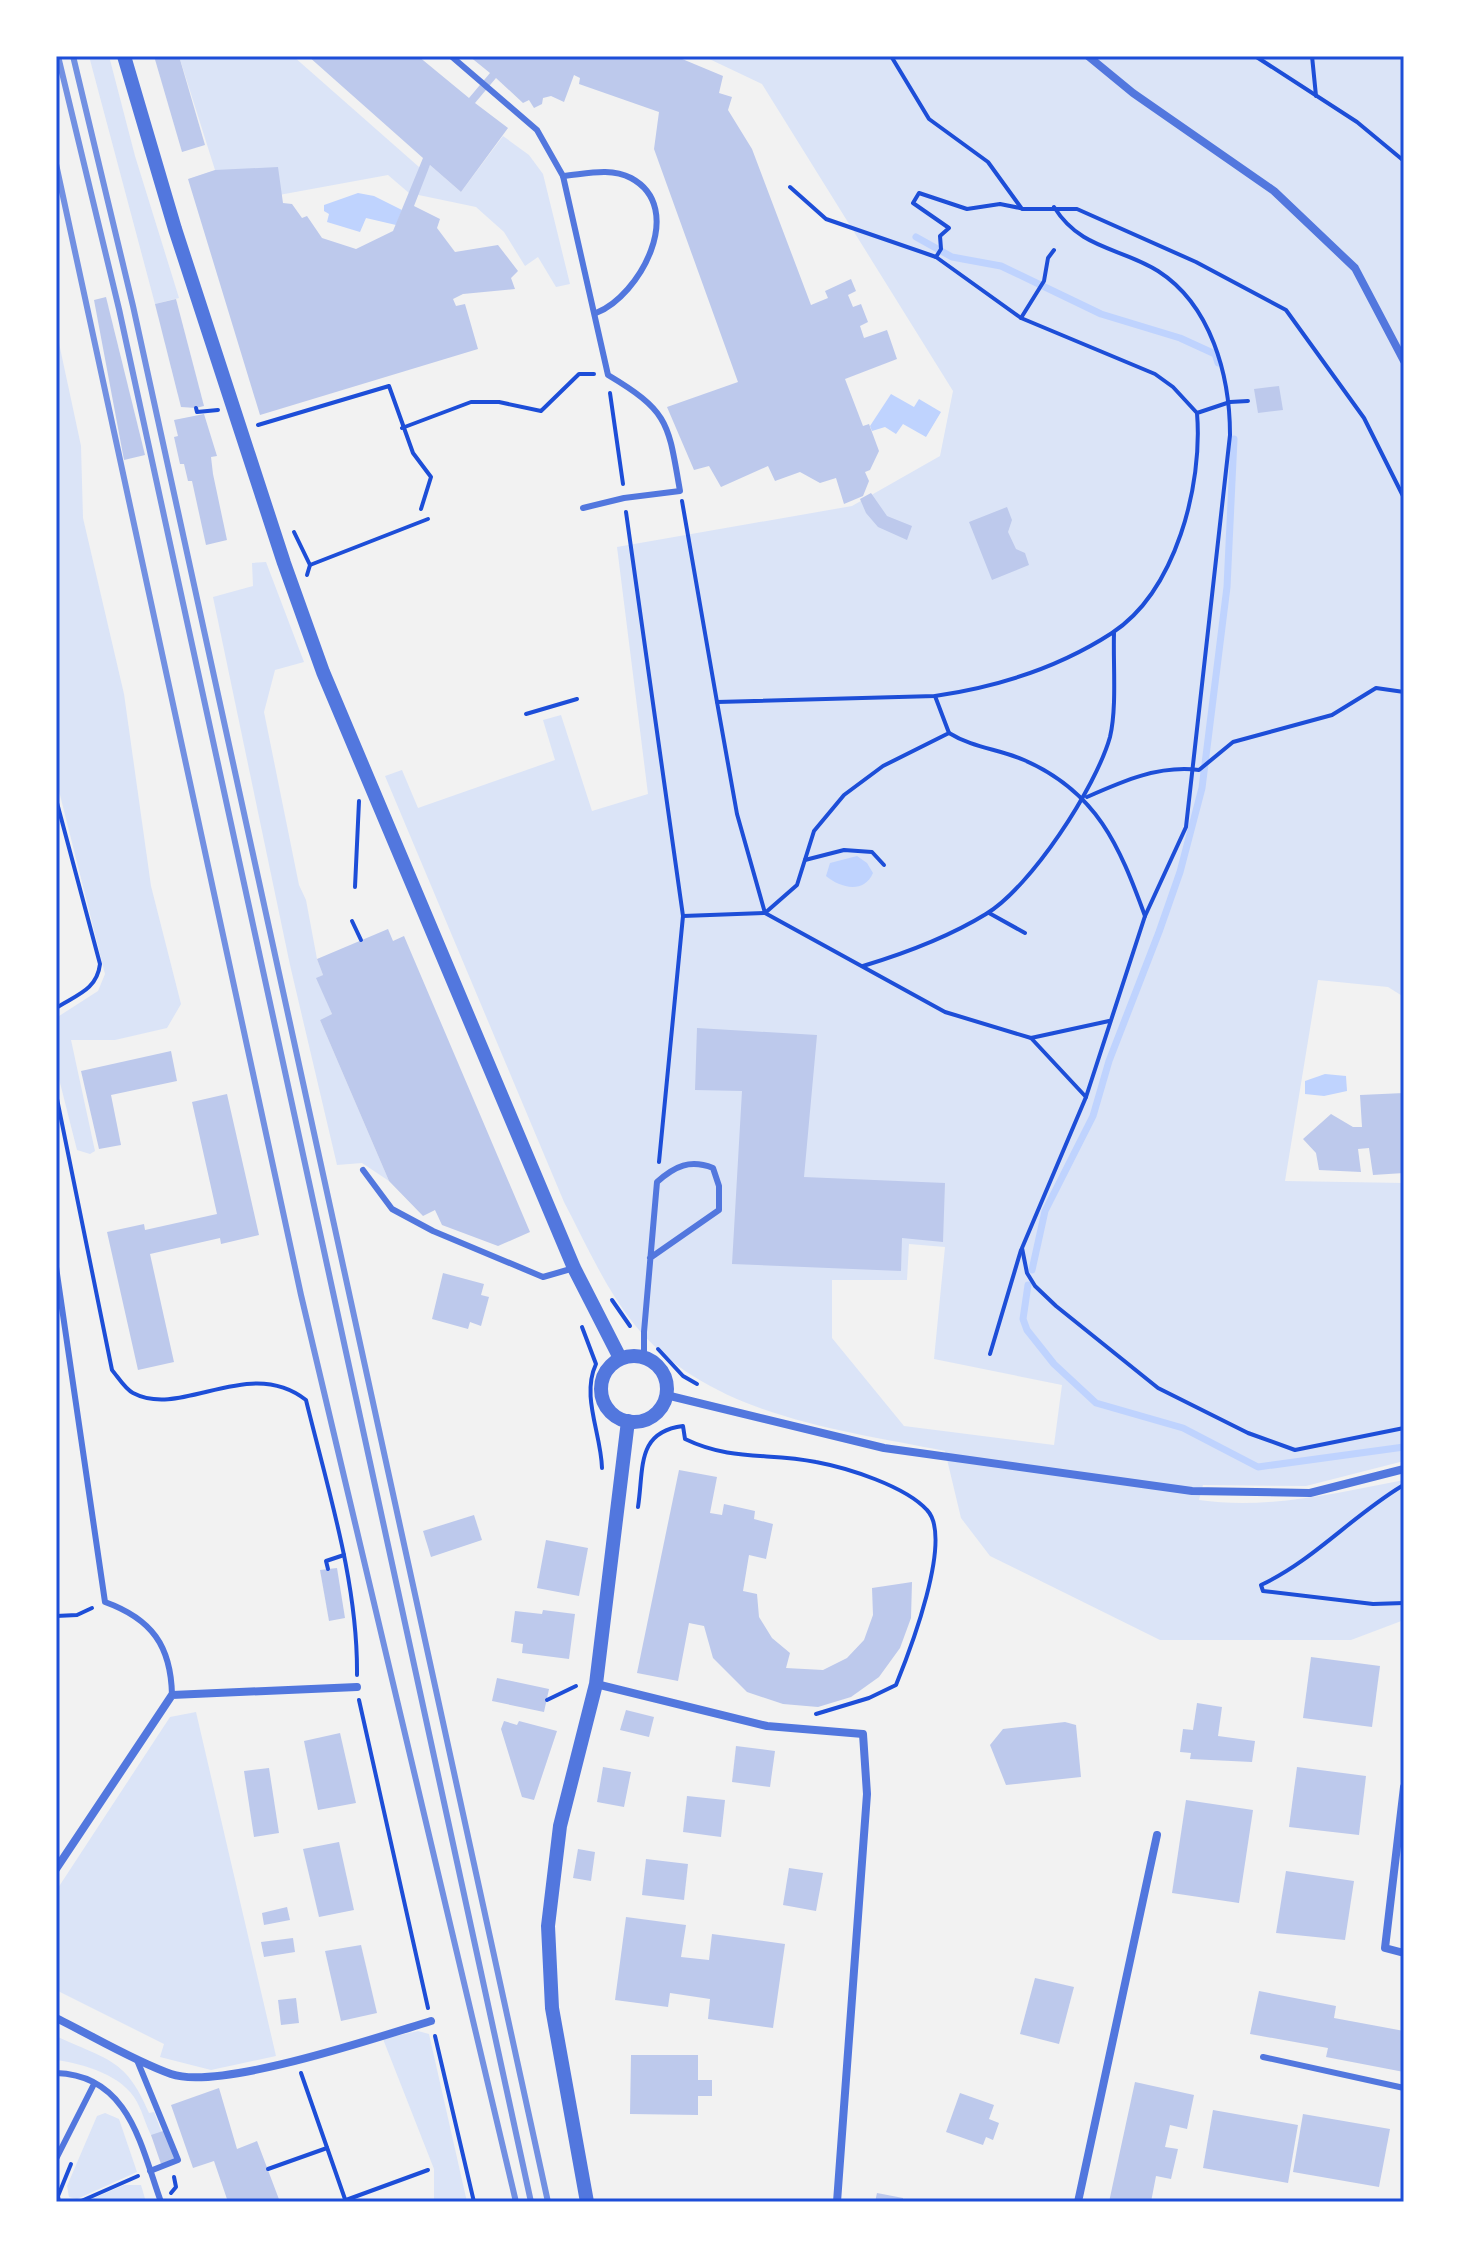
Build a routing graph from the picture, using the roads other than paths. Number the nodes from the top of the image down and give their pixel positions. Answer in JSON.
{"nodes":[{"id":1,"x":124,"y":56,"type":"edge"},
{"id":2,"x":451,"y":56,"type":"edge"},
{"id":3,"x":1088,"y":56,"type":"edge"},
{"id":4,"x":563,"y":176,"type":"junction"},
{"id":5,"x":596,"y":313,"type":"junction"},
{"id":6,"x":1404,"y":361,"type":"edge"},
{"id":7,"x":583,"y":508,"type":"dead end"},
{"id":8,"x":363,"y":1170,"type":"dead end"},
{"id":9,"x":650,"y":1258,"type":"junction"},
{"id":10,"x":56,"y":1267,"type":"edge"},
{"id":11,"x":574,"y":1268,"type":"junction"},
{"id":12,"x":644,"y":1357,"type":"junction"},
{"id":13,"x":620,"y":1358,"type":"junction"},
{"id":14,"x":666,"y":1395,"type":"junction"},
{"id":15,"x":628,"y":1421,"type":"junction"},
{"id":16,"x":1404,"y":1469,"type":"edge"},
{"id":17,"x":596,"y":1684,"type":"junction"},
{"id":18,"x":357,"y":1687,"type":"road end"},
{"id":19,"x":172,"y":1695,"type":"junction"},
{"id":20,"x":1404,"y":1787,"type":"edge"},
{"id":21,"x":1157,"y":1835,"type":"dead end"},
{"id":22,"x":56,"y":1869,"type":"edge"},
{"id":23,"x":1404,"y":1953,"type":"edge"},
{"id":24,"x":56,"y":2018,"type":"edge"},
{"id":25,"x":431,"y":2021,"type":"road end"},
{"id":26,"x":136,"y":2057,"type":"junction"},
{"id":27,"x":1263,"y":2057,"type":"dead end"},
{"id":28,"x":56,"y":2073,"type":"edge"},
{"id":29,"x":94,"y":2084,"type":"junction"},
{"id":30,"x":1404,"y":2088,"type":"edge"},
{"id":31,"x":56,"y":2159,"type":"edge"},
{"id":32,"x":150,"y":2171,"type":"junction"},
{"id":33,"x":161,"y":2202,"type":"edge"},
{"id":34,"x":587,"y":2202,"type":"edge"},
{"id":35,"x":837,"y":2202,"type":"edge"},
{"id":36,"x":1078,"y":2202,"type":"edge"}],
"edges":[{"from":1,"to":11,"type":"street"},
{"from":2,"to":4,"type":"lane"},
{"from":3,"to":6,"type":"street"},
{"from":4,"to":5,"type":"lane"},
{"from":4,"to":5,"type":"lane"},
{"from":5,"to":7,"type":"lane"},
{"from":8,"to":11,"type":"lane"},
{"from":9,"to":9,"type":"lane"},
{"from":9,"to":12,"type":"lane"},
{"from":10,"to":19,"type":"lane"},
{"from":11,"to":13,"type":"street"},
{"from":12,"to":13,"type":"street"},
{"from":12,"to":14,"type":"street"},
{"from":13,"to":15,"type":"street"},
{"from":14,"to":15,"type":"street"},
{"from":14,"to":16,"type":"street"},
{"from":15,"to":17,"type":"street"},
{"from":17,"to":34,"type":"street"},
{"from":17,"to":35,"type":"street"},
{"from":18,"to":19,"type":"street"},
{"from":19,"to":22,"type":"street"},
{"from":20,"to":23,"type":"street"},
{"from":21,"to":36,"type":"street"},
{"from":24,"to":26,"type":"street"},
{"from":25,"to":26,"type":"street"},
{"from":26,"to":32,"type":"lane"},
{"from":27,"to":30,"type":"lane"},
{"from":28,"to":29,"type":"lane"},
{"from":29,"to":31,"type":"lane"},
{"from":29,"to":32,"type":"lane"},
{"from":32,"to":33,"type":"lane"}]}
